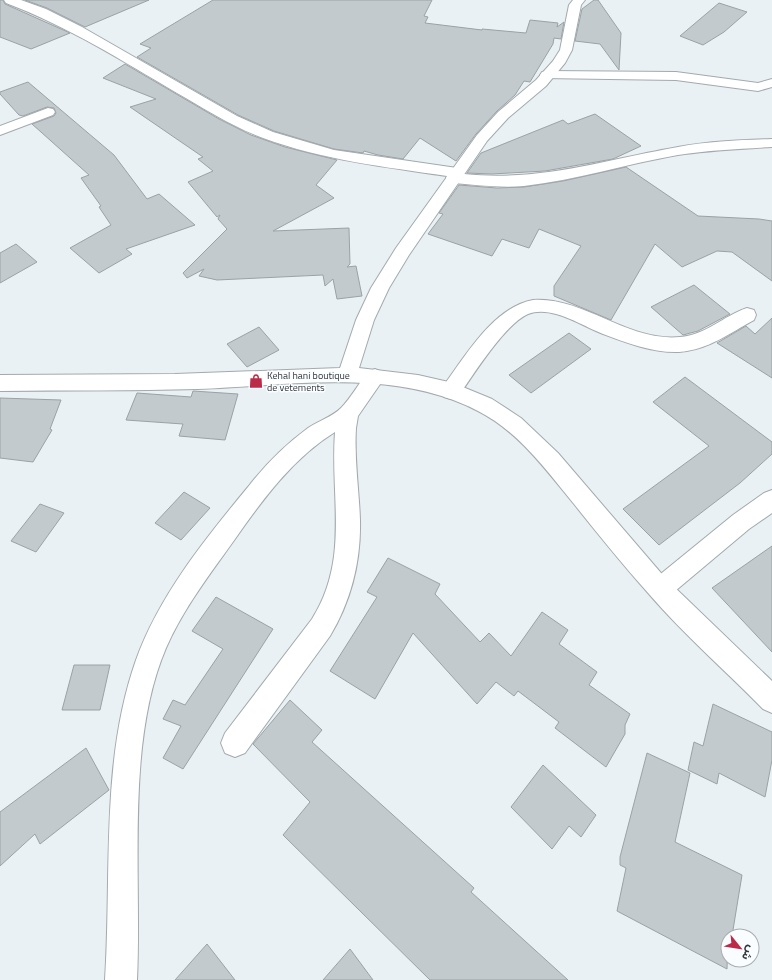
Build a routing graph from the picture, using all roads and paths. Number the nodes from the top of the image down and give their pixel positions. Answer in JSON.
{"nodes":[{"id":1,"x":10,"y":0,"type":"edge"},
{"id":2,"x":579,"y":0,"type":"edge"},
{"id":3,"x":547,"y":75,"type":"junction"},
{"id":4,"x":772,"y":83,"type":"edge"},
{"id":5,"x":48,"y":112,"type":"dead end"},
{"id":6,"x":0,"y":131,"type":"edge"},
{"id":7,"x":772,"y":143,"type":"edge"},
{"id":8,"x":456,"y":176,"type":"junction"},
{"id":9,"x":747,"y":315,"type":"dead end"},
{"id":10,"x":347,"y":374,"type":"junction"},
{"id":11,"x":375,"y":376,"type":"junction"},
{"id":12,"x":0,"y":383,"type":"edge"},
{"id":13,"x":451,"y":391,"type":"junction"},
{"id":14,"x":348,"y":414,"type":"junction"},
{"id":15,"x":772,"y":500,"type":"edge"},
{"id":16,"x":660,"y":589,"type":"junction"},
{"id":17,"x":772,"y":700,"type":"edge"},
{"id":18,"x":235,"y":743,"type":"dead end"},
{"id":19,"x":121,"y":980,"type":"edge"}],
"edges":[{"from":1,"to":8,"type":"street"},
{"from":2,"to":3,"type":"street"},
{"from":3,"to":4,"type":"street"},
{"from":3,"to":8,"type":"street"},
{"from":5,"to":6,"type":"street"},
{"from":7,"to":8,"type":"street"},
{"from":8,"to":10,"type":"street"},
{"from":9,"to":13,"type":"street"},
{"from":10,"to":11,"type":"street"},
{"from":10,"to":12,"type":"street"},
{"from":11,"to":13,"type":"street"},
{"from":11,"to":14,"type":"street"},
{"from":13,"to":16,"type":"street"},
{"from":14,"to":18,"type":"street"},
{"from":14,"to":19,"type":"street"},
{"from":15,"to":16,"type":"street"},
{"from":16,"to":17,"type":"street"}]}
